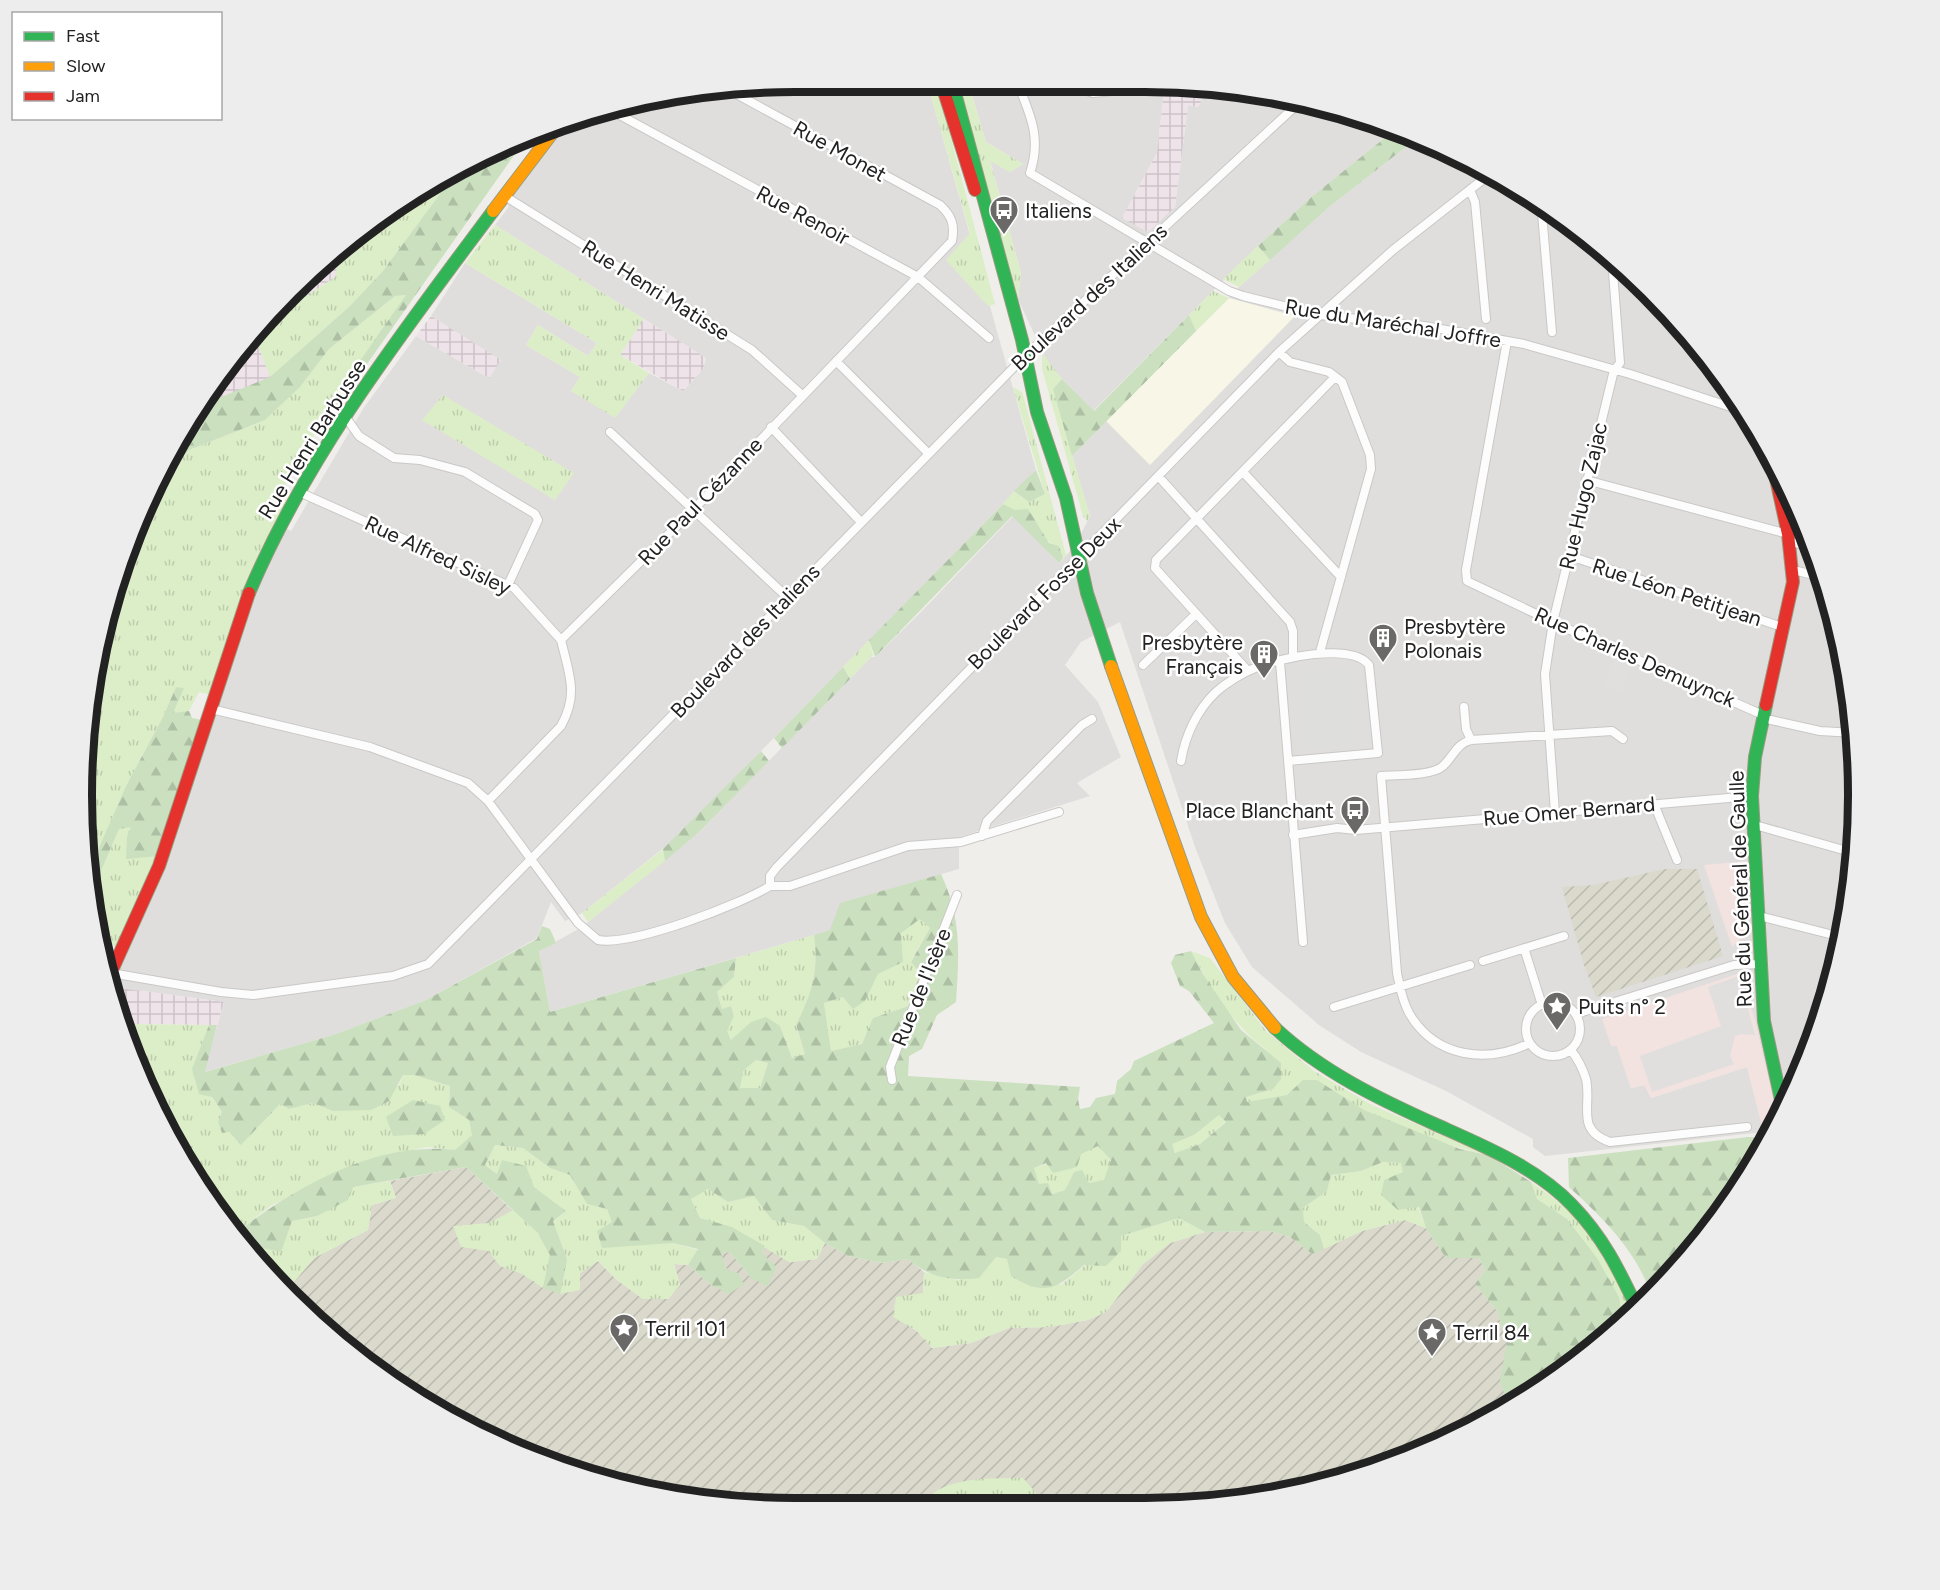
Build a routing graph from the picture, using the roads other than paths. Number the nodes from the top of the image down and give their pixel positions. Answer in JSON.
{"nodes":[{"id":1,"x":944,"y":92,"type":"edge"},
{"id":2,"x":955,"y":92,"type":"edge"},
{"id":3,"x":1021,"y":92,"type":"edge"},
{"id":4,"x":737,"y":94,"type":"edge"},
{"id":5,"x":1293,"y":107,"type":"edge"},
{"id":6,"x":618,"y":114,"type":"edge"},
{"id":7,"x":549,"y":136,"type":"edge"},
{"id":8,"x":1484,"y":179,"type":"edge"},
{"id":9,"x":1470,"y":190,"type":"junction"},
{"id":10,"x":503,"y":195,"type":"junction"},
{"id":11,"x":950,"y":214,"type":"joint"},
{"id":12,"x":1542,"y":214,"type":"edge"},
{"id":13,"x":987,"y":216,"type":"junction"},
{"id":14,"x":1148,"y":242,"type":"junction"},
{"id":15,"x":1613,"y":270,"type":"edge"},
{"id":16,"x":918,"y":277,"type":"junction"},
{"id":17,"x":1320,"y":315,"type":"junction"},
{"id":18,"x":1486,"y":319,"type":"dead end"},
{"id":19,"x":1552,"y":332,"type":"dead end"},
{"id":20,"x":989,"y":338,"type":"dead end"},
{"id":21,"x":1507,"y":341,"type":"junction"},
{"id":22,"x":1279,"y":352,"type":"junction"},
{"id":23,"x":1025,"y":356,"type":"junction"},
{"id":24,"x":836,"y":361,"type":"junction"},
{"id":25,"x":1614,"y":370,"type":"junction"},
{"id":26,"x":1335,"y":377,"type":"junction"},
{"id":27,"x":802,"y":395,"type":"junction"},
{"id":28,"x":1732,"y":408,"type":"edge"},
{"id":29,"x":345,"y":416,"type":"junction"},
{"id":30,"x":771,"y":427,"type":"junction"},
{"id":31,"x":610,"y":432,"type":"dead end"},
{"id":32,"x":929,"y":454,"type":"junction"},
{"id":33,"x":1243,"y":472,"type":"junction"},
{"id":34,"x":1159,"y":477,"type":"junction"},
{"id":35,"x":1586,"y":480,"type":"junction"},
{"id":36,"x":1778,"y":489,"type":"edge"},
{"id":37,"x":299,"y":492,"type":"junction"},
{"id":38,"x":693,"y":509,"type":"junction"},
{"id":39,"x":1196,"y":518,"type":"junction"},
{"id":40,"x":860,"y":521,"type":"junction"},
{"id":41,"x":1789,"y":538,"type":"junction"},
{"id":42,"x":1801,"y":543,"type":"edge"},
{"id":43,"x":1081,"y":556,"type":"junction"},
{"id":44,"x":1569,"y":556,"type":"junction"},
{"id":45,"x":1793,"y":570,"type":"junction"},
{"id":46,"x":1813,"y":575,"type":"edge"},
{"id":47,"x":1341,"y":577,"type":"junction"},
{"id":48,"x":508,"y":585,"type":"junction"},
{"id":49,"x":787,"y":597,"type":"junction"},
{"id":50,"x":1196,"y":614,"type":"junction"},
{"id":51,"x":1553,"y":622,"type":"junction"},
{"id":52,"x":1785,"y":628,"type":"junction"},
{"id":53,"x":561,"y":640,"type":"junction"},
{"id":54,"x":1320,"y":652,"type":"junction"},
{"id":55,"x":1293,"y":656,"type":"junction"},
{"id":56,"x":1280,"y":662,"type":"junction"},
{"id":57,"x":1143,"y":665,"type":"dead end"},
{"id":58,"x":1248,"y":671,"type":"junction"},
{"id":59,"x":1464,"y":707,"type":"dead end"},
{"id":60,"x":211,"y":709,"type":"junction"},
{"id":61,"x":1767,"y":717,"type":"junction"},
{"id":62,"x":1092,"y":719,"type":"dead end"},
{"id":63,"x":1845,"y":732,"type":"edge"},
{"id":64,"x":1549,"y":734,"type":"junction"},
{"id":65,"x":1623,"y":739,"type":"dead end"},
{"id":66,"x":1471,"y":740,"type":"junction"},
{"id":67,"x":1181,"y":761,"type":"dead end"},
{"id":68,"x":1288,"y":761,"type":"junction"},
{"id":69,"x":1752,"y":796,"type":"junction"},
{"id":70,"x":488,"y":801,"type":"junction"},
{"id":71,"x":1654,"y":804,"type":"junction"},
{"id":72,"x":1059,"y":812,"type":"dead end"},
{"id":73,"x":1555,"y":813,"type":"junction"},
{"id":74,"x":1755,"y":825,"type":"junction"},
{"id":75,"x":1385,"y":828,"type":"junction"},
{"id":76,"x":1293,"y":834,"type":"junction"},
{"id":77,"x":982,"y":836,"type":"junction"},
{"id":78,"x":1846,"y":851,"type":"edge"},
{"id":79,"x":532,"y":860,"type":"junction"},
{"id":80,"x":1677,"y":860,"type":"dead end"},
{"id":81,"x":770,"y":886,"type":"junction"},
{"id":82,"x":957,"y":895,"type":"dead end"},
{"id":83,"x":1759,"y":916,"type":"junction"},
{"id":84,"x":1834,"y":935,"type":"edge"},
{"id":85,"x":1564,"y":936,"type":"dead end"},
{"id":86,"x":1303,"y":942,"type":"dead end"},
{"id":87,"x":1524,"y":948,"type":"junction"},
{"id":88,"x":1484,"y":961,"type":"dead end"},
{"id":89,"x":1762,"y":964,"type":"junction"},
{"id":90,"x":1470,"y":965,"type":"dead end"},
{"id":91,"x":113,"y":968,"type":"edge"},
{"id":92,"x":115,"y":976,"type":"edge"},
{"id":93,"x":1400,"y":986,"type":"junction"},
{"id":94,"x":1542,"y":1005,"type":"junction"},
{"id":95,"x":1334,"y":1007,"type":"dead end"},
{"id":96,"x":1576,"y":1014,"type":"junction"},
{"id":97,"x":1530,"y":1044,"type":"junction"},
{"id":98,"x":1571,"y":1050,"type":"junction"},
{"id":99,"x":892,"y":1080,"type":"dead end"},
{"id":100,"x":1780,"y":1097,"type":"edge"},
{"id":101,"x":1747,"y":1127,"type":"dead end"},
{"id":102,"x":1634,"y":1300,"type":"edge"}],
"edges":[{"from":1,"to":13,"type":"street"},
{"from":2,"to":13,"type":"street"},
{"from":3,"to":14,"type":"street","name":"Rue du Maréchal Joffre"},
{"from":4,"to":11,"type":"street","name":"Rue Monet"},
{"from":5,"to":14,"type":"street","name":"Boulevard des Italiens"},
{"from":6,"to":16,"type":"street","name":"Rue Renoir"},
{"from":7,"to":10,"type":"street","name":"Rue Henri Barbusse"},
{"from":8,"to":9,"type":"street","name":"Boulevard Fosse Deux"},
{"from":9,"to":17,"type":"street","name":"Boulevard Fosse Deux"},
{"from":9,"to":18,"type":"street"},
{"from":10,"to":27,"type":"street","name":"Rue Henri Matisse"},
{"from":10,"to":29,"type":"street","name":"Rue Henri Barbusse"},
{"from":11,"to":16,"type":"street","name":"Rue Paul Cézanne"},
{"from":12,"to":19,"type":"street"},
{"from":13,"to":23,"type":"street"},
{"from":14,"to":17,"type":"street","name":"Rue du Maréchal Joffre"},
{"from":14,"to":23,"type":"street","name":"Boulevard des Italiens"},
{"from":15,"to":25,"type":"street","name":"Rue Hugo Zajac"},
{"from":16,"to":20,"type":"street","name":"Rue Renoir"},
{"from":16,"to":24,"type":"street","name":"Rue Paul Cézanne"},
{"from":17,"to":21,"type":"street","name":"Rue du Maréchal Joffre"},
{"from":17,"to":22,"type":"street","name":"Boulevard Fosse Deux"},
{"from":21,"to":25,"type":"street","name":"Rue du Maréchal Joffre"},
{"from":21,"to":51,"type":"street","name":"Rue Charles Demuynck"},
{"from":22,"to":26,"type":"street"},
{"from":22,"to":34,"type":"street","name":"Boulevard Fosse Deux"},
{"from":23,"to":32,"type":"street","name":"Boulevard des Italiens"},
{"from":23,"to":43,"type":"street"},
{"from":24,"to":27,"type":"street","name":"Rue Paul Cézanne"},
{"from":24,"to":32,"type":"street"},
{"from":25,"to":28,"type":"street","name":"Rue du Maréchal Joffre"},
{"from":25,"to":35,"type":"street","name":"Rue Hugo Zajac"},
{"from":26,"to":33,"type":"street"},
{"from":26,"to":47,"type":"street"},
{"from":27,"to":30,"type":"street","name":"Rue Paul Cézanne"},
{"from":29,"to":37,"type":"street","name":"Rue Henri Barbusse"},
{"from":29,"to":48,"type":"street"},
{"from":30,"to":38,"type":"street","name":"Rue Paul Cézanne"},
{"from":30,"to":40,"type":"street"},
{"from":31,"to":38,"type":"street"},
{"from":32,"to":40,"type":"street","name":"Boulevard des Italiens"},
{"from":33,"to":39,"type":"street"},
{"from":33,"to":47,"type":"street"},
{"from":34,"to":39,"type":"street"},
{"from":34,"to":43,"type":"street","name":"Boulevard Fosse Deux"},
{"from":35,"to":41,"type":"street"},
{"from":35,"to":44,"type":"street","name":"Rue Hugo Zajac"},
{"from":36,"to":41,"type":"street","name":"Rue du Général de Gaulle"},
{"from":37,"to":48,"type":"street","name":"Rue Alfred Sisley"},
{"from":37,"to":60,"type":"street","name":"Rue Henri Barbusse"},
{"from":38,"to":49,"type":"street"},
{"from":38,"to":53,"type":"street","name":"Rue Paul Cézanne"},
{"from":39,"to":50,"type":"street"},
{"from":39,"to":55,"type":"street"},
{"from":40,"to":49,"type":"street","name":"Boulevard des Italiens"},
{"from":41,"to":42,"type":"street"},
{"from":41,"to":45,"type":"street","name":"Rue du Général de Gaulle"},
{"from":43,"to":81,"type":"street","name":"Boulevard Fosse Deux"},
{"from":43,"to":102,"type":"street"},
{"from":44,"to":51,"type":"street","name":"Rue Hugo Zajac"},
{"from":44,"to":52,"type":"street","name":"Rue Léon Petitjean"},
{"from":45,"to":46,"type":"street"},
{"from":45,"to":52,"type":"street","name":"Rue du Général de Gaulle"},
{"from":47,"to":54,"type":"street"},
{"from":48,"to":53,"type":"street","name":"Rue Alfred Sisley"},
{"from":49,"to":79,"type":"street","name":"Boulevard des Italiens"},
{"from":50,"to":57,"type":"street"},
{"from":50,"to":58,"type":"street"},
{"from":51,"to":61,"type":"street","name":"Rue Charles Demuynck"},
{"from":51,"to":64,"type":"street","name":"Rue Hugo Zajac"},
{"from":52,"to":61,"type":"street","name":"Rue du Général de Gaulle"},
{"from":53,"to":70,"type":"street"},
{"from":54,"to":55,"type":"street"},
{"from":54,"to":68,"type":"street"},
{"from":55,"to":56,"type":"street"},
{"from":56,"to":58,"type":"street"},
{"from":56,"to":68,"type":"street"},
{"from":58,"to":67,"type":"street"},
{"from":59,"to":66,"type":"street"},
{"from":60,"to":70,"type":"street"},
{"from":60,"to":91,"type":"street","name":"Rue Henri Barbusse"},
{"from":61,"to":63,"type":"street","name":"Rue Charles Demuynck"},
{"from":61,"to":69,"type":"street","name":"Rue du Général de Gaulle"},
{"from":62,"to":77,"type":"street"},
{"from":64,"to":65,"type":"street"},
{"from":64,"to":66,"type":"street"},
{"from":64,"to":73,"type":"street","name":"Rue Hugo Zajac"},
{"from":66,"to":75,"type":"street"},
{"from":68,"to":76,"type":"street"},
{"from":69,"to":71,"type":"street","name":"Rue Omer Bernard"},
{"from":69,"to":74,"type":"street","name":"Rue du Général de Gaulle"},
{"from":70,"to":79,"type":"street"},
{"from":71,"to":73,"type":"street","name":"Rue Omer Bernard"},
{"from":71,"to":80,"type":"street"},
{"from":72,"to":77,"type":"street"},
{"from":73,"to":75,"type":"street","name":"Rue Omer Bernard"},
{"from":74,"to":78,"type":"street"},
{"from":74,"to":83,"type":"street","name":"Rue du Général de Gaulle"},
{"from":75,"to":76,"type":"street","name":"Rue Omer Bernard"},
{"from":75,"to":93,"type":"street"},
{"from":76,"to":86,"type":"street"},
{"from":77,"to":81,"type":"street"},
{"from":79,"to":81,"type":"street"},
{"from":79,"to":92,"type":"street","name":"Boulevard des Italiens"},
{"from":82,"to":99,"type":"street","name":"Rue de l'Isère"},
{"from":83,"to":84,"type":"street"},
{"from":83,"to":89,"type":"street","name":"Rue du Général de Gaulle"},
{"from":85,"to":87,"type":"street"},
{"from":87,"to":88,"type":"street"},
{"from":87,"to":94,"type":"street"},
{"from":89,"to":96,"type":"street"},
{"from":89,"to":100,"type":"street","name":"Rue du Général de Gaulle"},
{"from":90,"to":93,"type":"street"},
{"from":93,"to":95,"type":"street"},
{"from":93,"to":97,"type":"street"},
{"from":94,"to":96,"type":"street"},
{"from":94,"to":97,"type":"street"},
{"from":96,"to":98,"type":"street"},
{"from":97,"to":98,"type":"street"},
{"from":98,"to":101,"type":"street"}]}
